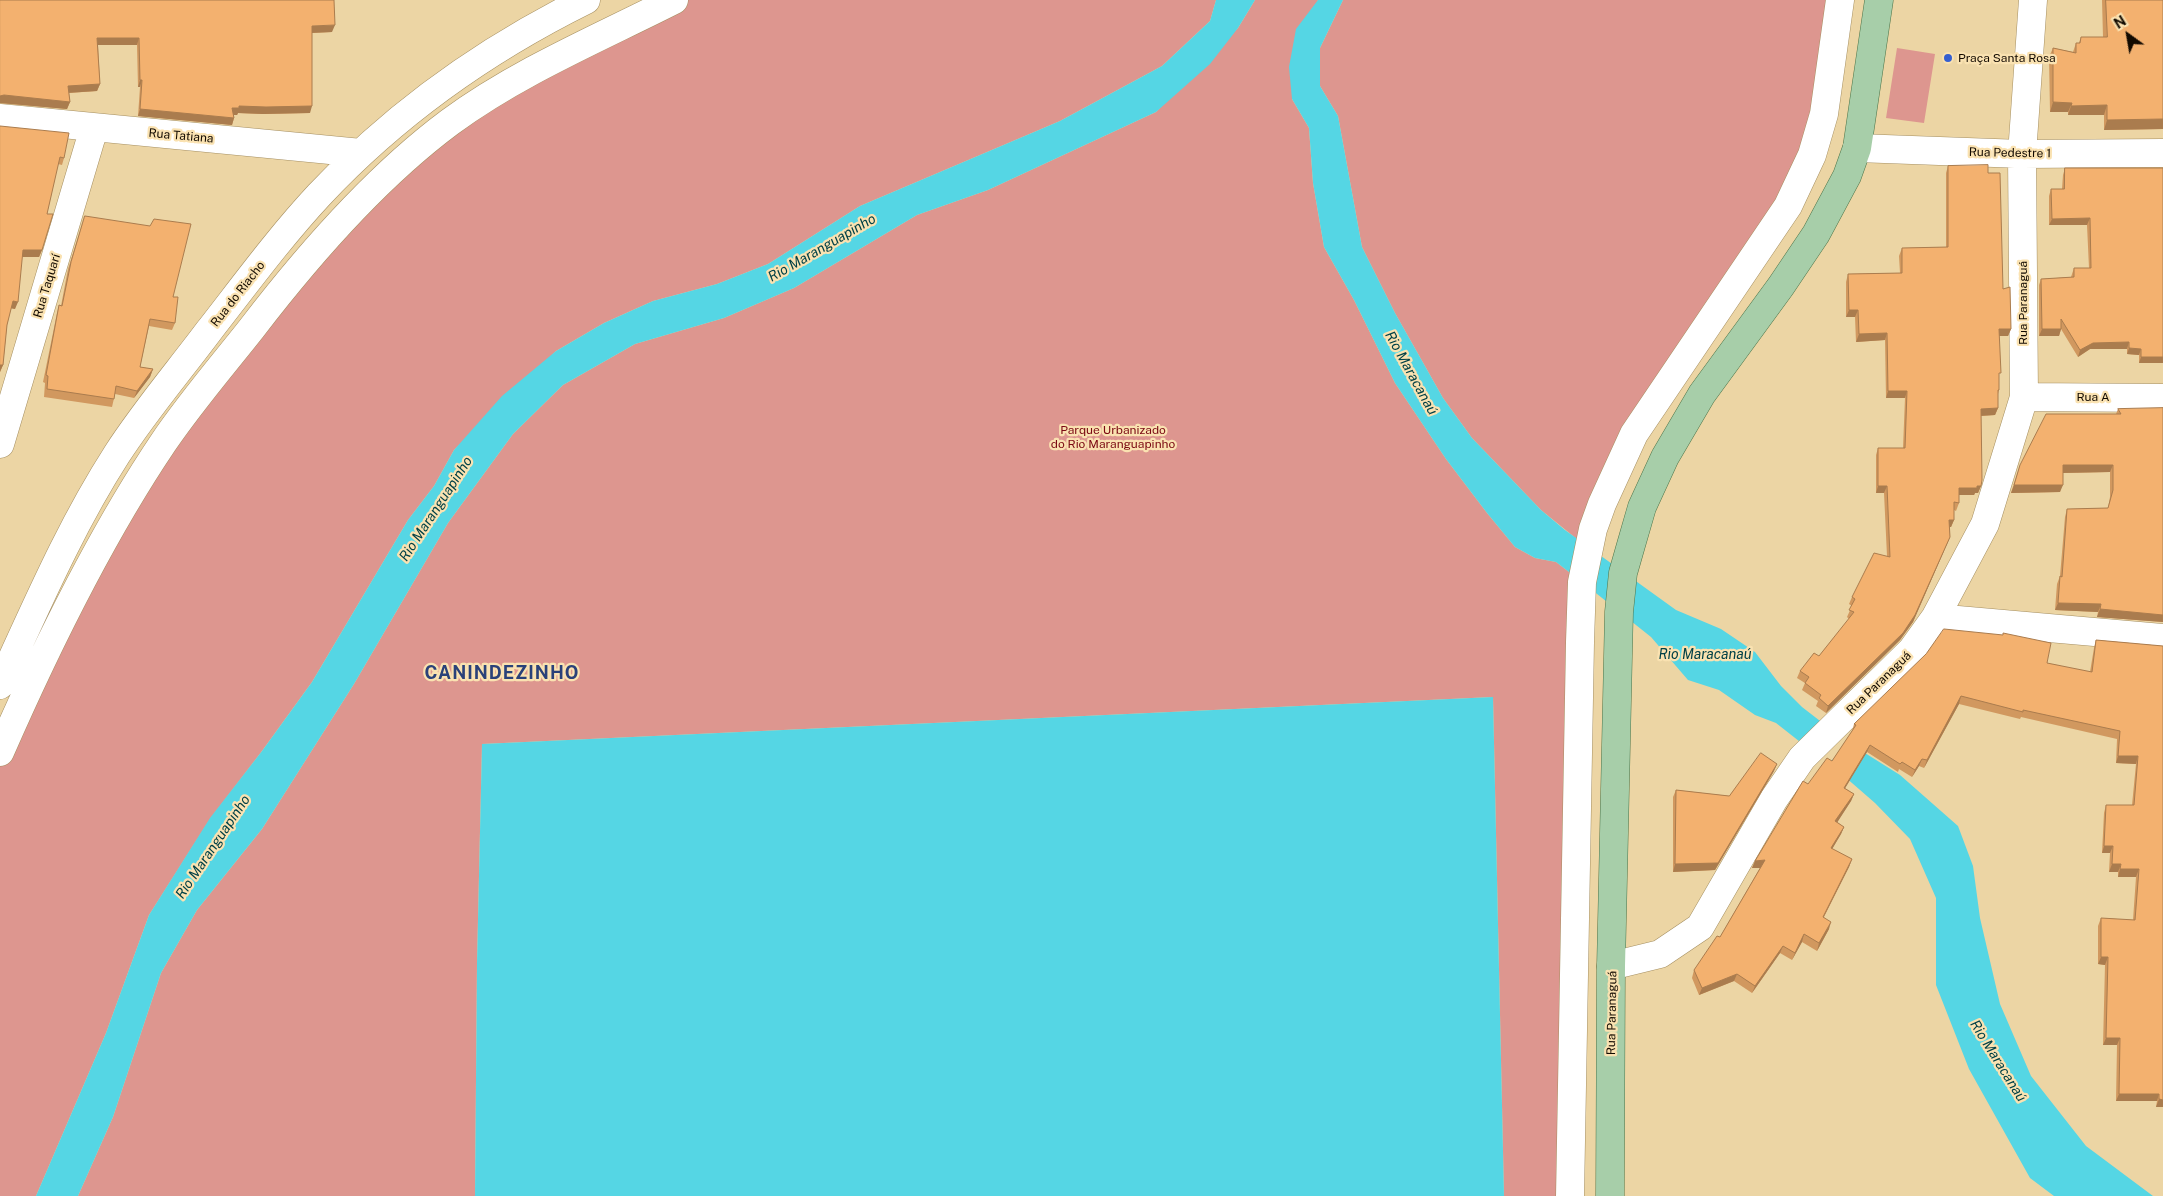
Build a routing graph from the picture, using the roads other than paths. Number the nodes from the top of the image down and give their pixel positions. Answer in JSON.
{"nodes":[{"id":1,"x":586,"y":0,"type":"edge"},
{"id":2,"x":674,"y":0,"type":"edge"},
{"id":3,"x":1840,"y":0,"type":"edge"},
{"id":4,"x":1879,"y":0,"type":"edge"},
{"id":5,"x":2033,"y":0,"type":"edge"},
{"id":6,"x":0,"y":118,"type":"edge"},
{"id":7,"x":94,"y":128,"type":"junction"},
{"id":8,"x":1858,"y":148,"type":"junction"},
{"id":9,"x":361,"y":153,"type":"junction"},
{"id":10,"x":2022,"y":154,"type":"junction"},
{"id":11,"x":2163,"y":154,"type":"edge"},
{"id":12,"x":2024,"y":397,"type":"junction"},
{"id":13,"x":2163,"y":398,"type":"edge"},
{"id":14,"x":0,"y":444,"type":"edge"},
{"id":15,"x":1935,"y":618,"type":"junction"},
{"id":16,"x":2163,"y":638,"type":"edge"},
{"id":17,"x":0,"y":685,"type":"edge"},
{"id":18,"x":0,"y":752,"type":"edge"},
{"id":19,"x":1612,"y":966,"type":"junction"},
{"id":20,"x":1570,"y":1196,"type":"edge"},
{"id":21,"x":1610,"y":1196,"type":"edge"}],
"edges":[{"from":1,"to":9,"type":"street","name":"Rua do Riacho"},
{"from":2,"to":18,"type":"street"},
{"from":3,"to":20,"type":"street"},
{"from":4,"to":8,"type":"main road"},
{"from":5,"to":10,"type":"street","name":"Rua Paranaguá"},
{"from":6,"to":7,"type":"street","name":"Rua Tatiana"},
{"from":7,"to":9,"type":"street","name":"Rua Tatiana"},
{"from":7,"to":14,"type":"street","name":"Rua Taquarí"},
{"from":8,"to":10,"type":"street","name":"Rua Pedestre 1"},
{"from":8,"to":19,"type":"main road"},
{"from":9,"to":17,"type":"street","name":"Rua do Riacho"},
{"from":10,"to":11,"type":"street","name":"Rua Pedestre 1"},
{"from":10,"to":12,"type":"street","name":"Rua Paranaguá"},
{"from":12,"to":13,"type":"street","name":"Rua A"},
{"from":12,"to":15,"type":"street","name":"Rua Paranaguá"},
{"from":15,"to":16,"type":"street"},
{"from":15,"to":19,"type":"street","name":"Rua Paranaguá"},
{"from":19,"to":21,"type":"main road","name":"Rua Paranaguá"}]}
